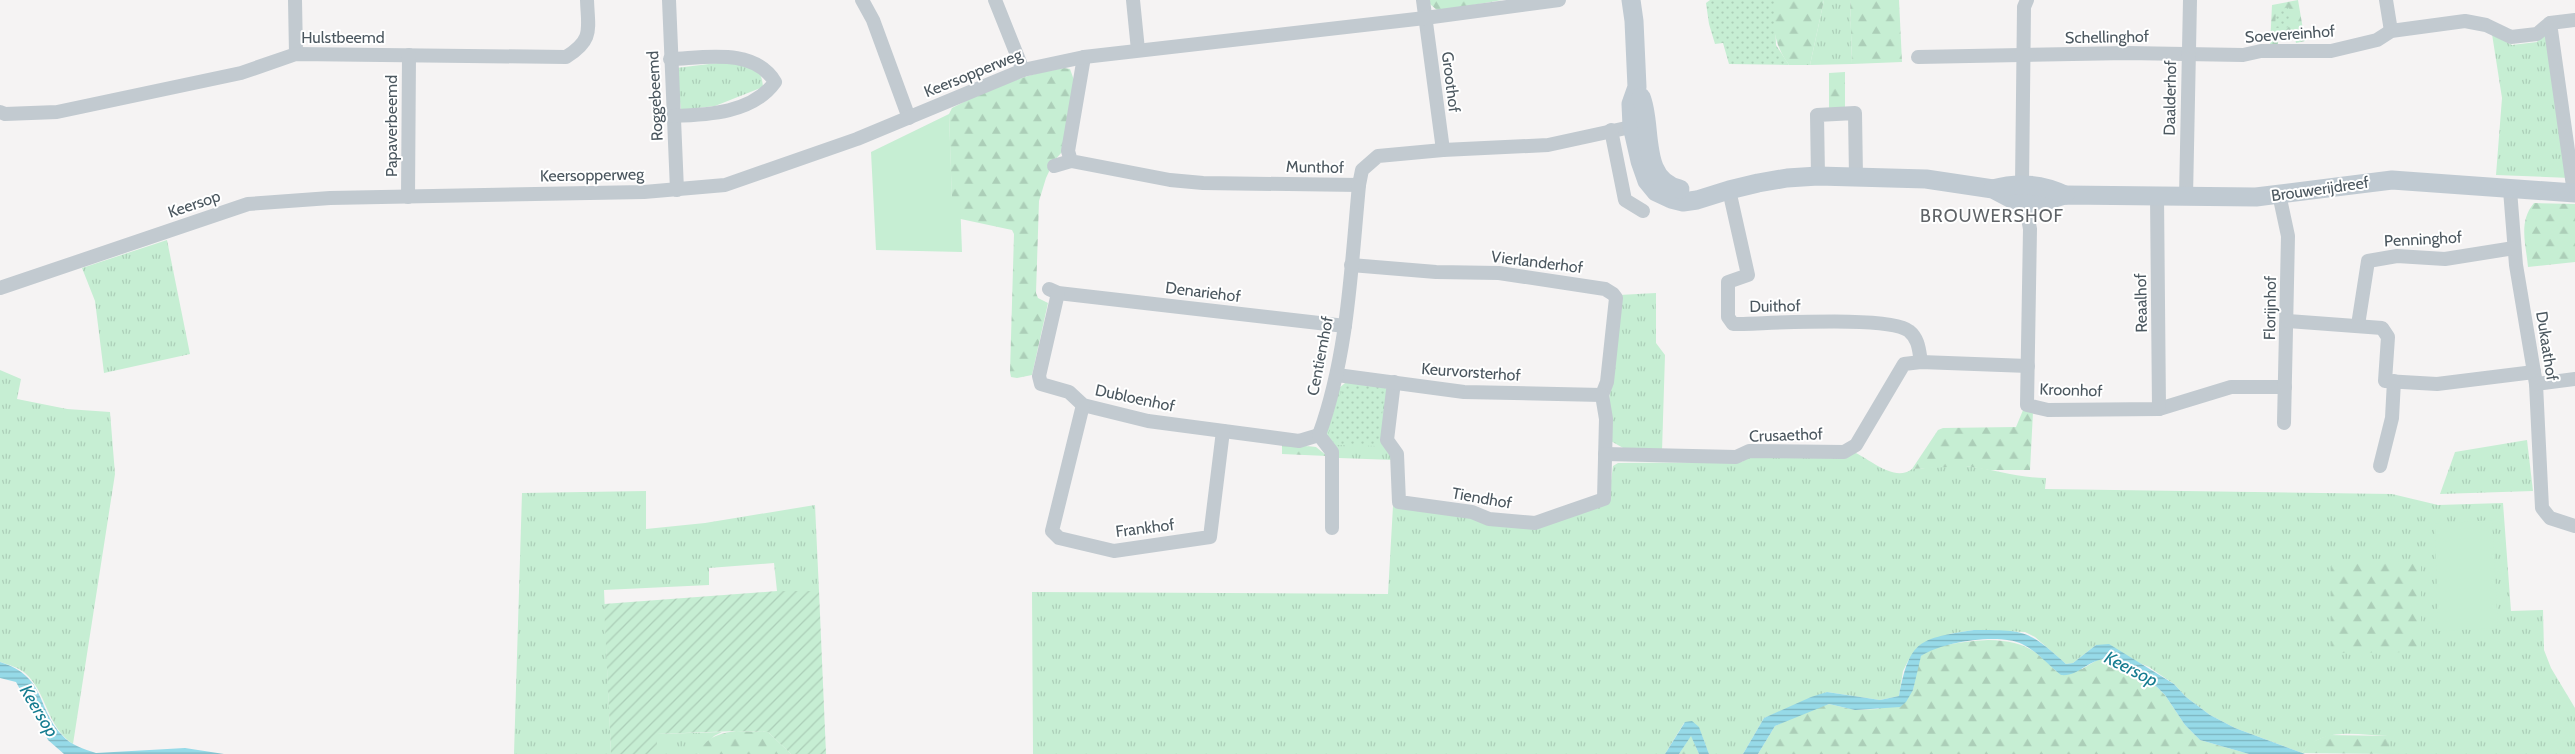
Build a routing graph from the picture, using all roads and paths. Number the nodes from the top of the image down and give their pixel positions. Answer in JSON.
{"nodes":[{"id":1,"x":295,"y":0,"type":"edge"},
{"id":2,"x":587,"y":0,"type":"edge"},
{"id":3,"x":669,"y":0,"type":"edge"},
{"id":4,"x":862,"y":0,"type":"edge"},
{"id":5,"x":994,"y":0,"type":"edge"},
{"id":6,"x":1133,"y":0,"type":"edge"},
{"id":7,"x":1423,"y":0,"type":"edge"},
{"id":8,"x":1559,"y":0,"type":"edge"},
{"id":9,"x":1631,"y":0,"type":"edge"},
{"id":10,"x":1640,"y":0,"type":"edge"},
{"id":11,"x":2027,"y":0,"type":"edge"},
{"id":12,"x":2190,"y":0,"type":"edge"},
{"id":13,"x":2386,"y":0,"type":"edge"},
{"id":14,"x":1425,"y":18,"type":"junction"},
{"id":15,"x":2575,"y":20,"type":"edge"},
{"id":16,"x":1634,"y":21,"type":"junction"},
{"id":17,"x":2550,"y":23,"type":"junction"},
{"id":18,"x":2391,"y":31,"type":"junction"},
{"id":19,"x":1138,"y":50,"type":"junction"},
{"id":20,"x":296,"y":54,"type":"junction"},
{"id":21,"x":410,"y":55,"type":"junction"},
{"id":22,"x":2188,"y":55,"type":"junction"},
{"id":23,"x":1918,"y":56,"type":"dead end"},
{"id":24,"x":2025,"y":56,"type":"junction"},
{"id":25,"x":1084,"y":57,"type":"junction"},
{"id":26,"x":670,"y":60,"type":"junction"},
{"id":27,"x":1022,"y":70,"type":"junction"},
{"id":28,"x":0,"y":112,"type":"edge"},
{"id":29,"x":673,"y":116,"type":"junction"},
{"id":30,"x":909,"y":118,"type":"junction"},
{"id":31,"x":1639,"y":125,"type":"junction"},
{"id":32,"x":1611,"y":130,"type":"junction"},
{"id":33,"x":1443,"y":150,"type":"junction"},
{"id":34,"x":1072,"y":161,"type":"junction"},
{"id":35,"x":1054,"y":166,"type":"dead end"},
{"id":36,"x":1818,"y":176,"type":"junction"},
{"id":37,"x":1856,"y":177,"type":"junction"},
{"id":38,"x":1359,"y":185,"type":"junction"},
{"id":39,"x":677,"y":190,"type":"junction"},
{"id":40,"x":1729,"y":190,"type":"junction"},
{"id":41,"x":2510,"y":190,"type":"junction"},
{"id":42,"x":2024,"y":193,"type":"junction"},
{"id":43,"x":2574,"y":193,"type":"edge"},
{"id":44,"x":2279,"y":194,"type":"junction"},
{"id":45,"x":2157,"y":196,"type":"junction"},
{"id":46,"x":408,"y":197,"type":"junction"},
{"id":47,"x":2186,"y":197,"type":"junction"},
{"id":48,"x":1643,"y":211,"type":"dead end"},
{"id":49,"x":2514,"y":248,"type":"junction"},
{"id":50,"x":1351,"y":265,"type":"junction"},
{"id":51,"x":0,"y":288,"type":"edge"},
{"id":52,"x":1053,"y":291,"type":"joint"},
{"id":53,"x":2288,"y":320,"type":"junction"},
{"id":54,"x":2358,"y":325,"type":"junction"},
{"id":55,"x":1345,"y":326,"type":"junction"},
{"id":56,"x":1921,"y":362,"type":"junction"},
{"id":57,"x":2028,"y":366,"type":"junction"},
{"id":58,"x":1337,"y":375,"type":"junction"},
{"id":59,"x":2535,"y":378,"type":"junction"},
{"id":60,"x":2575,"y":379,"type":"edge"},
{"id":61,"x":2394,"y":381,"type":"junction"},
{"id":62,"x":1394,"y":382,"type":"junction"},
{"id":63,"x":2285,"y":387,"type":"junction"},
{"id":64,"x":1602,"y":395,"type":"junction"},
{"id":65,"x":1082,"y":405,"type":"junction"},
{"id":66,"x":2159,"y":409,"type":"junction"},
{"id":67,"x":2284,"y":422,"type":"dead end"},
{"id":68,"x":1223,"y":431,"type":"junction"},
{"id":69,"x":1319,"y":435,"type":"junction"},
{"id":70,"x":1605,"y":454,"type":"junction"},
{"id":71,"x":2380,"y":466,"type":"dead end"},
{"id":72,"x":2575,"y":526,"type":"edge"},
{"id":73,"x":1332,"y":528,"type":"dead end"}],
"edges":[{"from":1,"to":20,"type":"street"},
{"from":2,"to":21,"type":"street","name":"Hulstbeemd"},
{"from":3,"to":26,"type":"street","name":"Roggebeemd"},
{"from":4,"to":30,"type":"street"},
{"from":5,"to":27,"type":"street"},
{"from":6,"to":19,"type":"street"},
{"from":7,"to":14,"type":"street","name":"Groothof"},
{"from":8,"to":14,"type":"street","name":"Keersopperweg"},
{"from":9,"to":16,"type":"street","name":"Brouwerijdreef"},
{"from":10,"to":16,"type":"street","name":"Brouwerijdreef"},
{"from":11,"to":24,"type":"street"},
{"from":12,"to":22,"type":"street","name":"Daalderhof"},
{"from":13,"to":18,"type":"street"},
{"from":14,"to":19,"type":"street","name":"Keersopperweg"},
{"from":14,"to":33,"type":"street","name":"Groothof"},
{"from":15,"to":17,"type":"street"},
{"from":16,"to":31,"type":"street","name":"Brouwerijdreef"},
{"from":17,"to":18,"type":"street","name":"Soevereinhof"},
{"from":17,"to":43,"type":"street"},
{"from":18,"to":22,"type":"street","name":"Soevereinhof"},
{"from":19,"to":25,"type":"street","name":"Keersopperweg"},
{"from":20,"to":21,"type":"street","name":"Hulstbeemd"},
{"from":20,"to":28,"type":"street","name":"Hulstbeemd"},
{"from":21,"to":46,"type":"street","name":"Papaverbeemd"},
{"from":22,"to":24,"type":"street","name":"Schellinghof"},
{"from":22,"to":47,"type":"street","name":"Daalderhof"},
{"from":23,"to":24,"type":"street","name":"Schellinghof"},
{"from":24,"to":42,"type":"street"},
{"from":25,"to":27,"type":"street","name":"Keersopperweg"},
{"from":25,"to":34,"type":"street"},
{"from":26,"to":29,"type":"street","name":"Roggebeemd"},
{"from":26,"to":29,"type":"street"},
{"from":27,"to":30,"type":"street","name":"Keersopperweg"},
{"from":29,"to":39,"type":"street","name":"Roggebeemd"},
{"from":30,"to":39,"type":"street","name":"Keersopperweg"},
{"from":31,"to":32,"type":"street","name":"Munthof"},
{"from":31,"to":40,"type":"street","name":"Brouwerijdreef"},
{"from":32,"to":33,"type":"street","name":"Munthof"},
{"from":32,"to":48,"type":"street"},
{"from":33,"to":38,"type":"street","name":"Munthof"},
{"from":34,"to":35,"type":"street"},
{"from":34,"to":38,"type":"street","name":"Munthof"},
{"from":36,"to":37,"type":"street","name":"Brouwerijdreef"},
{"from":36,"to":37,"type":"street"},
{"from":36,"to":40,"type":"street","name":"Brouwerijdreef"},
{"from":37,"to":42,"type":"street","name":"Brouwerijdreef"},
{"from":38,"to":50,"type":"street","name":"Centiemhof"},
{"from":39,"to":46,"type":"street","name":"Keersopperweg"},
{"from":40,"to":56,"type":"street","name":"Duithof"},
{"from":41,"to":43,"type":"street","name":"Brouwerijdreef"},
{"from":41,"to":44,"type":"street","name":"Brouwerijdreef"},
{"from":41,"to":49,"type":"street","name":"Dukaathof"},
{"from":42,"to":45,"type":"street","name":"Brouwerijdreef"},
{"from":42,"to":57,"type":"street","name":"Kroonhof"},
{"from":44,"to":47,"type":"street","name":"Brouwerijdreef"},
{"from":44,"to":53,"type":"street","name":"Florijnhof"},
{"from":45,"to":47,"type":"street","name":"Brouwerijdreef"},
{"from":45,"to":66,"type":"street","name":"Reaalhof"},
{"from":46,"to":51,"type":"street","name":"Keersop"},
{"from":49,"to":54,"type":"street","name":"Penninghof"},
{"from":49,"to":59,"type":"street","name":"Dukaathof"},
{"from":50,"to":55,"type":"street","name":"Centiemhof"},
{"from":50,"to":64,"type":"street","name":"Vierlanderhof"},
{"from":52,"to":55,"type":"street","name":"Denariehof"},
{"from":52,"to":65,"type":"street","name":"Dubloenhof"},
{"from":53,"to":54,"type":"street"},
{"from":53,"to":63,"type":"street","name":"Florijnhof"},
{"from":54,"to":61,"type":"street"},
{"from":55,"to":58,"type":"street","name":"Centiemhof"},
{"from":56,"to":57,"type":"street","name":"Crusaethof"},
{"from":56,"to":70,"type":"street","name":"Crusaethof"},
{"from":57,"to":66,"type":"street","name":"Kroonhof"},
{"from":58,"to":62,"type":"street","name":"Keurvorsterhof"},
{"from":58,"to":69,"type":"street","name":"Centiemhof"},
{"from":59,"to":60,"type":"street"},
{"from":59,"to":61,"type":"street"},
{"from":59,"to":72,"type":"street","name":"Dukaathof"},
{"from":61,"to":71,"type":"street"},
{"from":62,"to":64,"type":"street","name":"Keurvorsterhof"},
{"from":62,"to":70,"type":"street","name":"Tiendhof"},
{"from":63,"to":66,"type":"street","name":"Kroonhof"},
{"from":63,"to":67,"type":"street","name":"Florijnhof"},
{"from":64,"to":70,"type":"street","name":"Tiendhof"},
{"from":65,"to":68,"type":"street","name":"Dubloenhof"},
{"from":65,"to":68,"type":"street","name":"Frankhof"},
{"from":68,"to":69,"type":"street","name":"Dubloenhof"},
{"from":69,"to":73,"type":"street"}]}
